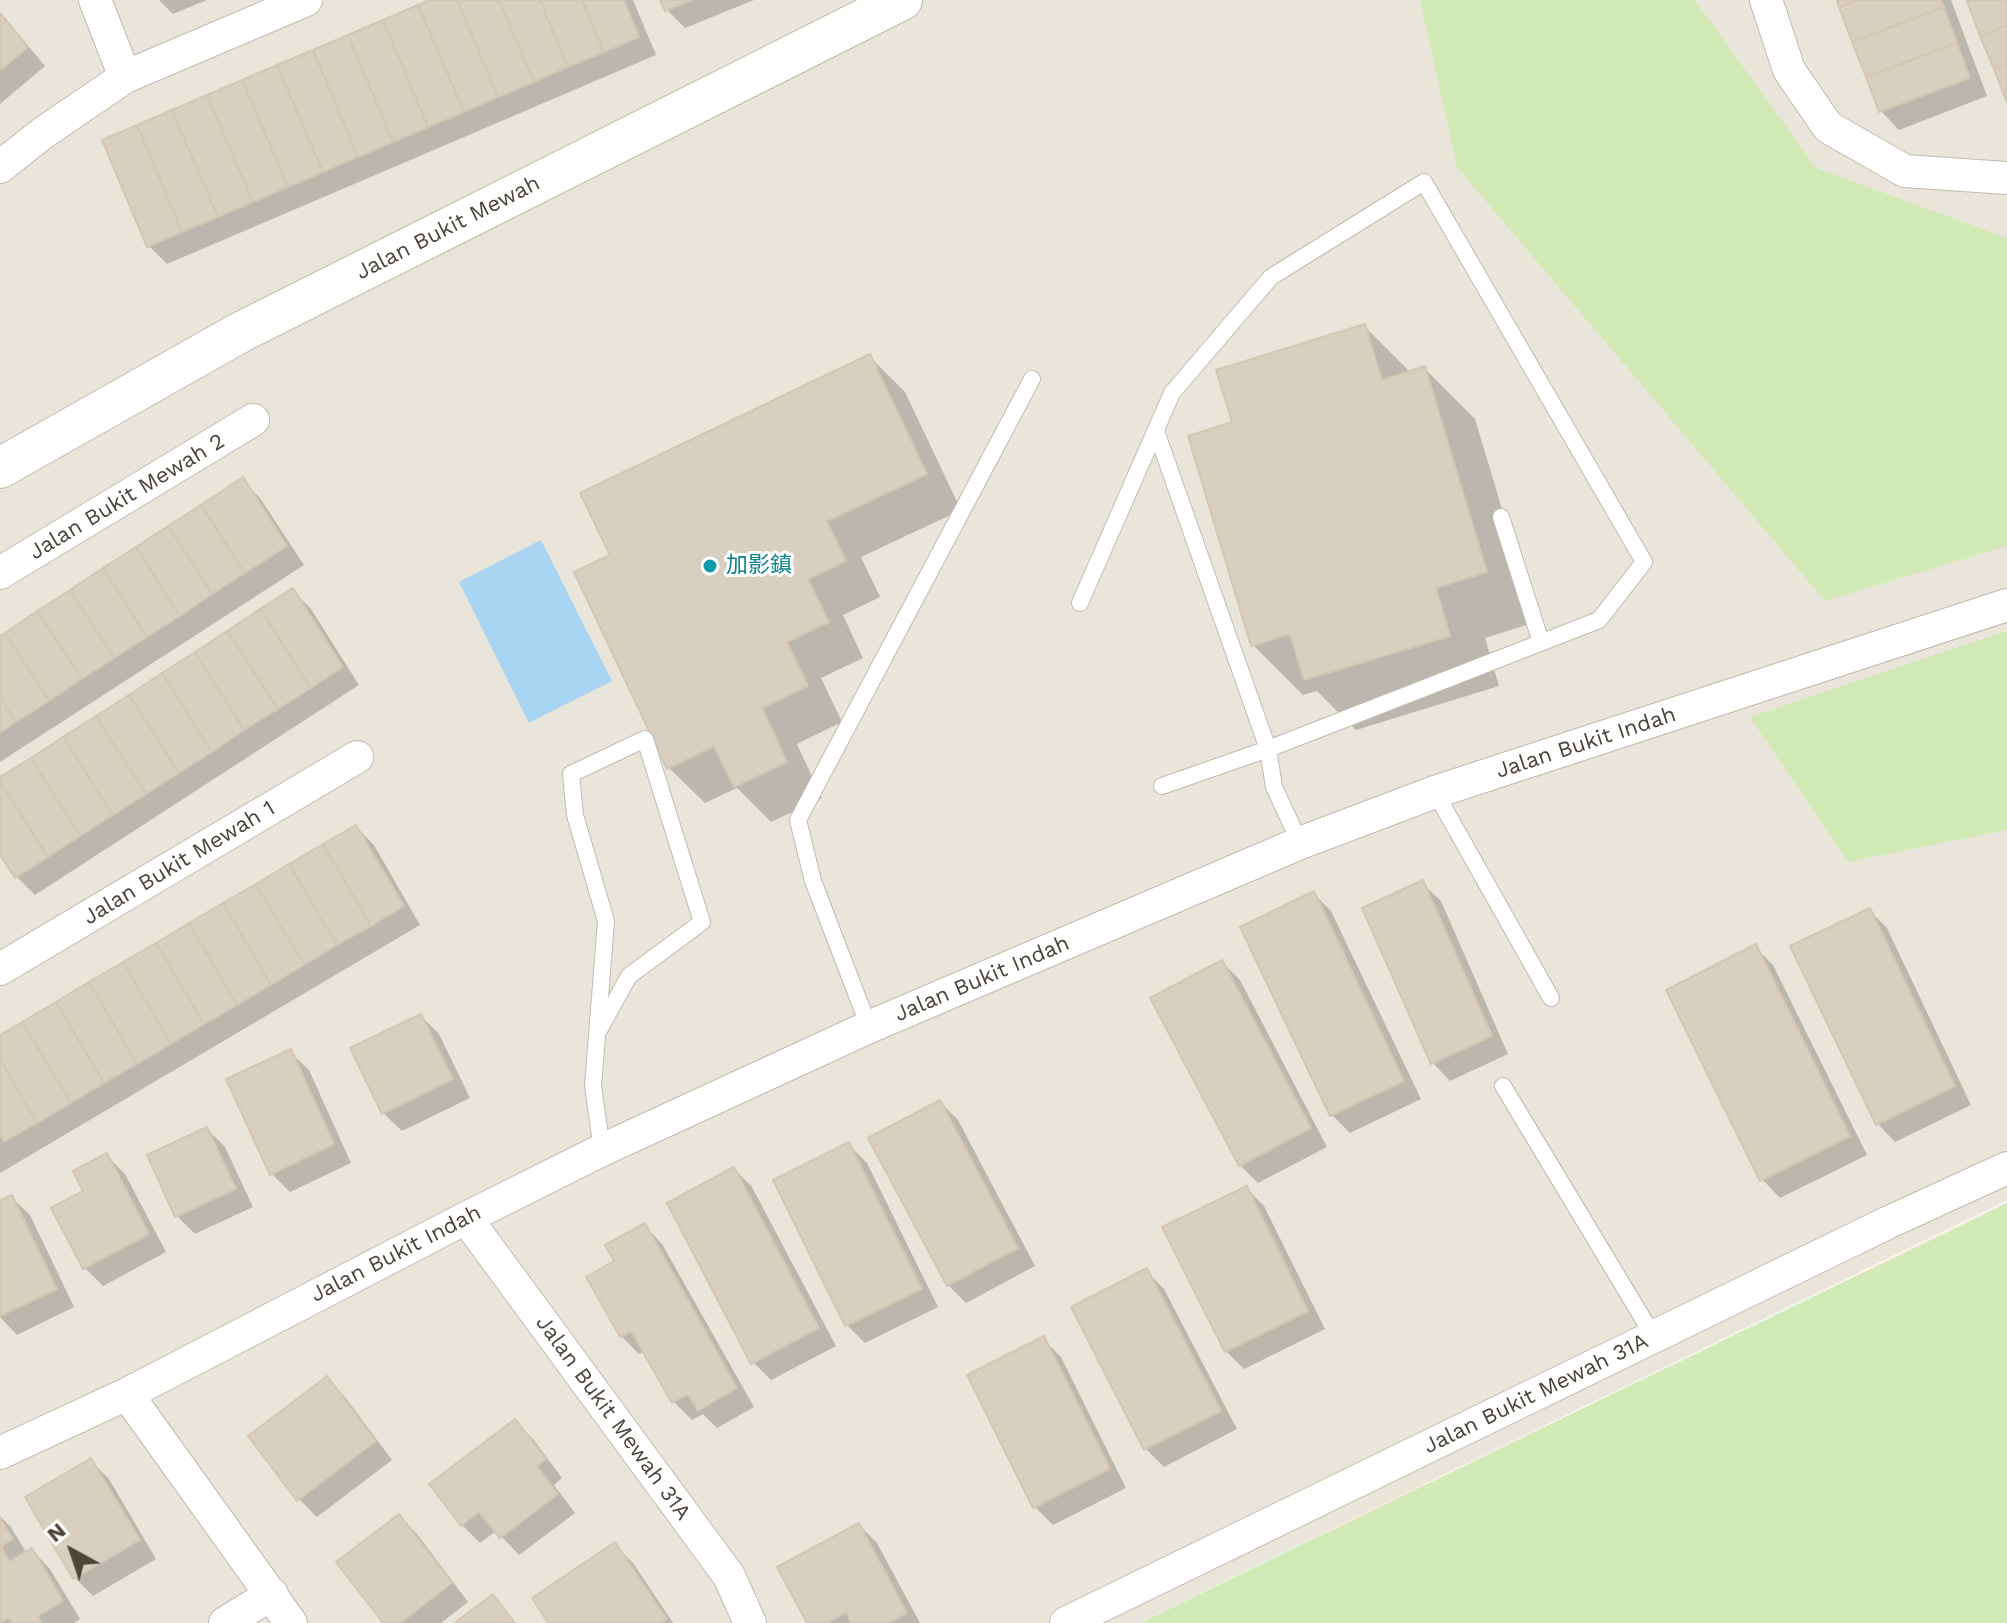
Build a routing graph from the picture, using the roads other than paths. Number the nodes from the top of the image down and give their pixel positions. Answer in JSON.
{"nodes":[{"id":1,"x":95,"y":0,"type":"edge"},
{"id":2,"x":306,"y":0,"type":"edge"},
{"id":3,"x":902,"y":0,"type":"edge"},
{"id":4,"x":1766,"y":0,"type":"edge"},
{"id":5,"x":125,"y":77,"type":"junction"},
{"id":6,"x":0,"y":167,"type":"edge"},
{"id":7,"x":2007,"y":178,"type":"edge"},
{"id":8,"x":1032,"y":379,"type":"dead end"},
{"id":9,"x":253,"y":420,"type":"dead end"},
{"id":10,"x":1156,"y":431,"type":"junction"},
{"id":11,"x":0,"y":468,"type":"edge"},
{"id":12,"x":1501,"y":517,"type":"dead end"},
{"id":13,"x":0,"y":573,"type":"edge"},
{"id":14,"x":1080,"y":603,"type":"dead end"},
{"id":15,"x":2007,"y":605,"type":"edge"},
{"id":16,"x":1541,"y":642,"type":"junction"},
{"id":17,"x":1268,"y":749,"type":"junction"},
{"id":18,"x":357,"y":757,"type":"dead end"},
{"id":19,"x":1162,"y":786,"type":"dead end"},
{"id":20,"x":1435,"y":792,"type":"junction"},
{"id":21,"x":1300,"y":843,"type":"junction"},
{"id":22,"x":0,"y":969,"type":"edge"},
{"id":23,"x":1551,"y":998,"type":"dead end"},
{"id":24,"x":869,"y":1027,"type":"junction"},
{"id":25,"x":598,"y":1032,"type":"junction"},
{"id":26,"x":1503,"y":1086,"type":"dead end"},
{"id":27,"x":602,"y":1150,"type":"junction"},
{"id":28,"x":2007,"y":1168,"type":"edge"},
{"id":29,"x":466,"y":1218,"type":"junction"},
{"id":30,"x":1654,"y":1337,"type":"junction"},
{"id":31,"x":127,"y":1394,"type":"junction"},
{"id":32,"x":0,"y":1453,"type":"edge"},
{"id":33,"x":272,"y":1594,"type":"junction"},
{"id":34,"x":225,"y":1623,"type":"edge"},
{"id":35,"x":291,"y":1623,"type":"edge"},
{"id":36,"x":750,"y":1623,"type":"edge"},
{"id":37,"x":1066,"y":1623,"type":"edge"}],
"edges":[{"from":1,"to":5,"type":"street"},
{"from":2,"to":5,"type":"street"},
{"from":3,"to":11,"type":"street","name":"Jalan Bukit Mewah"},
{"from":4,"to":7,"type":"street"},
{"from":5,"to":6,"type":"street"},
{"from":8,"to":24,"type":"lane"},
{"from":9,"to":13,"type":"street","name":"Jalan Bukit Mewah 2"},
{"from":10,"to":14,"type":"lane"},
{"from":10,"to":16,"type":"lane"},
{"from":10,"to":17,"type":"lane"},
{"from":12,"to":16,"type":"lane"},
{"from":15,"to":20,"type":"street","name":"Jalan Bukit Indah"},
{"from":16,"to":17,"type":"lane"},
{"from":17,"to":19,"type":"lane"},
{"from":17,"to":21,"type":"lane"},
{"from":18,"to":22,"type":"street","name":"Jalan Bukit Mewah 1"},
{"from":20,"to":21,"type":"street","name":"Jalan Bukit Indah"},
{"from":20,"to":23,"type":"lane"},
{"from":21,"to":24,"type":"street","name":"Jalan Bukit Indah"},
{"from":24,"to":27,"type":"street","name":"Jalan Bukit Indah"},
{"from":25,"to":25,"type":"lane"},
{"from":25,"to":27,"type":"lane"},
{"from":26,"to":30,"type":"lane"},
{"from":27,"to":29,"type":"street","name":"Jalan Bukit Indah"},
{"from":28,"to":30,"type":"street","name":"Jalan Bukit Mewah 31A"},
{"from":29,"to":31,"type":"street","name":"Jalan Bukit Indah"},
{"from":29,"to":36,"type":"street","name":"Jalan Bukit Mewah 31A"},
{"from":30,"to":37,"type":"street","name":"Jalan Bukit Mewah 31A"},
{"from":31,"to":32,"type":"street","name":"Jalan Bukit Indah"},
{"from":31,"to":33,"type":"street"},
{"from":33,"to":34,"type":"street"},
{"from":33,"to":35,"type":"street"}]}
